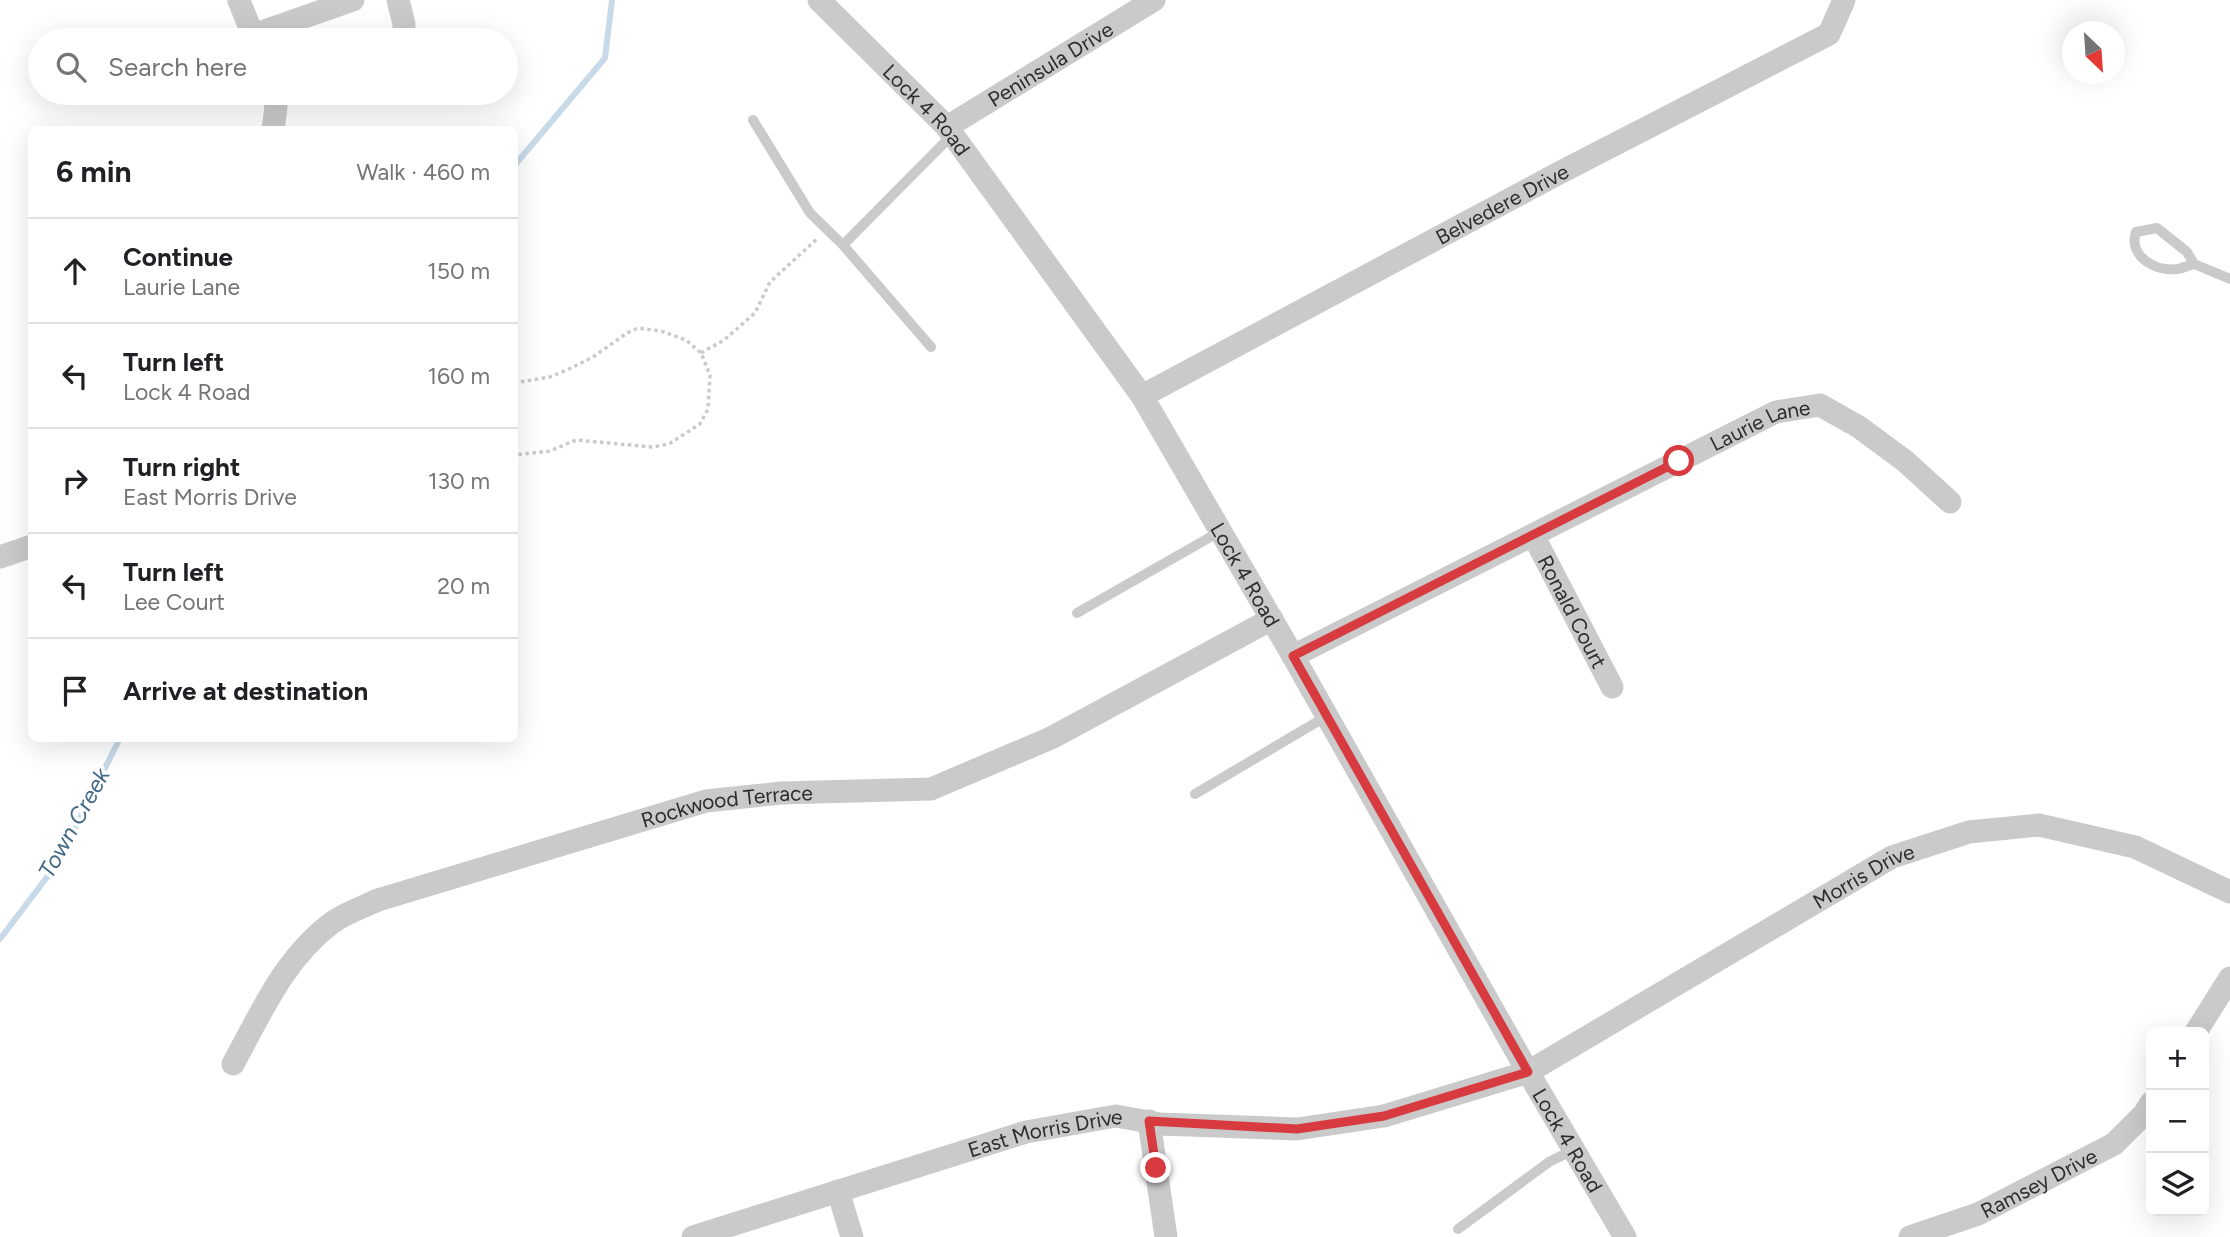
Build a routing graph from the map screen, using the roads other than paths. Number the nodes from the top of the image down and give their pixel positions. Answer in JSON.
{"nodes":[{"id":1,"x":353,"y":0,"type":"edge"},
{"id":2,"x":398,"y":0,"type":"edge"},
{"id":3,"x":819,"y":0,"type":"edge"},
{"id":4,"x":1154,"y":0,"type":"edge"},
{"id":5,"x":1844,"y":0,"type":"edge"},
{"id":6,"x":239,"y":1,"type":"edge"},
{"id":7,"x":250,"y":28,"type":"edge"},
{"id":8,"x":280,"y":28,"type":"edge"},
{"id":9,"x":404,"y":28,"type":"edge"},
{"id":10,"x":276,"y":105,"type":"edge"},
{"id":11,"x":753,"y":120,"type":"dead end"},
{"id":12,"x":274,"y":126,"type":"edge"},
{"id":13,"x":950,"y":130,"type":"junction"},
{"id":14,"x":843,"y":245,"type":"junction"},
{"id":15,"x":2194,"y":264,"type":"junction"},
{"id":16,"x":2230,"y":279,"type":"edge"},
{"id":17,"x":931,"y":347,"type":"dead end"},
{"id":18,"x":1142,"y":396,"type":"junction"},
{"id":19,"x":1950,"y":502,"type":"dead end"},
{"id":20,"x":1221,"y":531,"type":"junction"},
{"id":21,"x":1533,"y":535,"type":"junction"},
{"id":22,"x":28,"y":546,"type":"edge"},
{"id":23,"x":0,"y":556,"type":"edge"},
{"id":24,"x":1077,"y":613,"type":"dead end"},
{"id":25,"x":1272,"y":619,"type":"junction"},
{"id":26,"x":1293,"y":656,"type":"junction"},
{"id":27,"x":1612,"y":687,"type":"dead end"},
{"id":28,"x":1327,"y":716,"type":"junction"},
{"id":29,"x":1195,"y":793,"type":"dead end"},
{"id":30,"x":2230,"y":892,"type":"edge"},
{"id":31,"x":2230,"y":978,"type":"edge"},
{"id":32,"x":2199,"y":1027,"type":"edge"},
{"id":33,"x":233,"y":1065,"type":"dead end"},
{"id":34,"x":1528,"y":1072,"type":"junction"},
{"id":35,"x":2146,"y":1111,"type":"edge"},
{"id":36,"x":1149,"y":1121,"type":"junction"},
{"id":37,"x":1573,"y":1150,"type":"junction"},
{"id":38,"x":838,"y":1191,"type":"junction"},
{"id":39,"x":1458,"y":1229,"type":"dead end"},
{"id":40,"x":693,"y":1237,"type":"edge"},
{"id":41,"x":852,"y":1237,"type":"edge"},
{"id":42,"x":1166,"y":1237,"type":"edge"},
{"id":43,"x":1625,"y":1237,"type":"edge"},
{"id":44,"x":1910,"y":1237,"type":"edge"}],
"edges":[{"from":1,"to":8,"type":"street"},
{"from":2,"to":9,"type":"street"},
{"from":3,"to":13,"type":"street","name":"Lock 4 Road"},
{"from":4,"to":13,"type":"street","name":"Peninsula Drive"},
{"from":5,"to":18,"type":"street","name":"Belvedere Drive"},
{"from":6,"to":7,"type":"street"},
{"from":10,"to":12,"type":"street"},
{"from":11,"to":14,"type":"lane"},
{"from":13,"to":14,"type":"lane"},
{"from":13,"to":18,"type":"street","name":"Lock 4 Road"},
{"from":14,"to":17,"type":"lane"},
{"from":15,"to":15,"type":"lane"},
{"from":15,"to":16,"type":"lane"},
{"from":18,"to":20,"type":"street","name":"Lock 4 Road"},
{"from":19,"to":21,"type":"street","name":"Laurie Lane"},
{"from":20,"to":24,"type":"lane"},
{"from":20,"to":25,"type":"street","name":"Lock 4 Road"},
{"from":21,"to":26,"type":"street","name":"Laurie Lane"},
{"from":21,"to":27,"type":"street","name":"Ronald Court"},
{"from":22,"to":23,"type":"street"},
{"from":25,"to":26,"type":"street","name":"Lock 4 Road"},
{"from":25,"to":33,"type":"street","name":"Rockwood Terrace"},
{"from":26,"to":28,"type":"street","name":"Lock 4 Road"},
{"from":28,"to":29,"type":"lane"},
{"from":28,"to":34,"type":"street","name":"Lock 4 Road"},
{"from":30,"to":34,"type":"street","name":"Morris Drive"},
{"from":31,"to":32,"type":"street"},
{"from":34,"to":36,"type":"street","name":"East Morris Drive"},
{"from":34,"to":37,"type":"street","name":"Lock 4 Road"},
{"from":35,"to":44,"type":"street","name":"Ramsey Drive"},
{"from":36,"to":38,"type":"street","name":"East Morris Drive"},
{"from":36,"to":42,"type":"street"},
{"from":37,"to":39,"type":"lane"},
{"from":37,"to":43,"type":"street","name":"Lock 4 Road"},
{"from":38,"to":40,"type":"street","name":"East Morris Drive"},
{"from":38,"to":41,"type":"street"}]}
